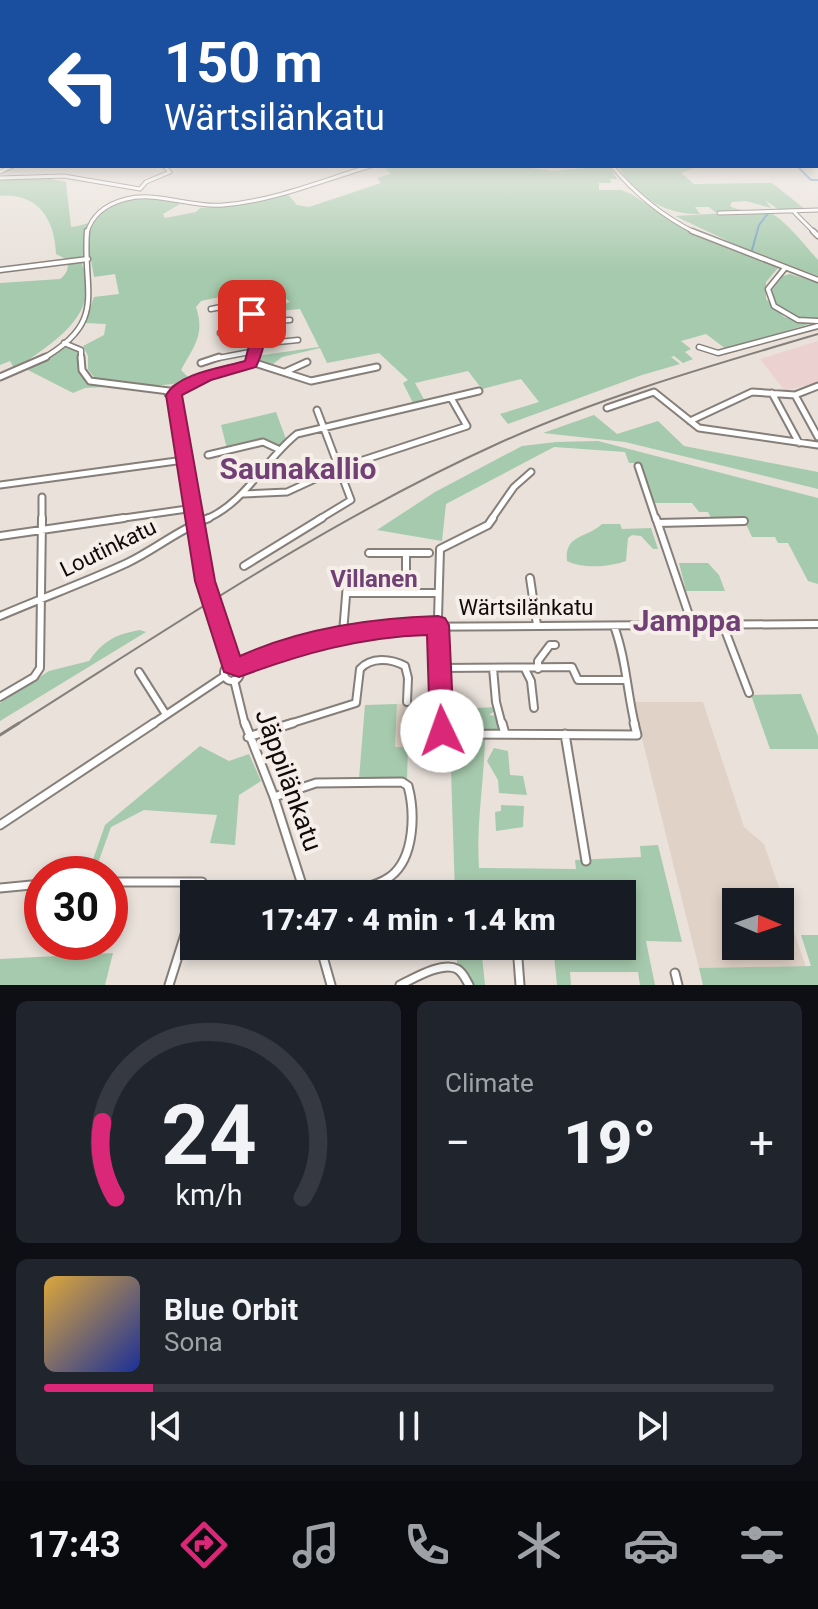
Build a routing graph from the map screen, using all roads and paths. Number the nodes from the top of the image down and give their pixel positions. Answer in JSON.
{"nodes":[{"id":1,"x":81,"y":179,"type":"edge"},
{"id":2,"x":153,"y":179,"type":"edge"},
{"id":3,"x":322,"y":179,"type":"edge"},
{"id":4,"x":624,"y":179,"type":"edge"},
{"id":5,"x":140,"y":189,"type":"junction"},
{"id":6,"x":140,"y":197,"type":"junction"},
{"id":7,"x":818,"y":210,"type":"edge"},
{"id":8,"x":794,"y":212,"type":"junction"},
{"id":9,"x":719,"y":213,"type":"dead end"},
{"id":10,"x":818,"y":236,"type":"edge"},
{"id":11,"x":88,"y":259,"type":"junction"},
{"id":12,"x":785,"y":268,"type":"junction"},
{"id":13,"x":0,"y":270,"type":"edge"},
{"id":14,"x":818,"y":280,"type":"edge"},
{"id":15,"x":267,"y":298,"type":"dead end"},
{"id":16,"x":248,"y":304,"type":"junction"},
{"id":17,"x":211,"y":309,"type":"dead end"},
{"id":18,"x":290,"y":320,"type":"dead end"},
{"id":19,"x":818,"y":323,"type":"edge"},
{"id":20,"x":258,"y":325,"type":"junction"},
{"id":21,"x":220,"y":333,"type":"dead end"},
{"id":22,"x":298,"y":340,"type":"dead end"},
{"id":23,"x":64,"y":343,"type":"junction"},
{"id":24,"x":258,"y":344,"type":"junction"},
{"id":25,"x":699,"y":347,"type":"dead end"},
{"id":26,"x":255,"y":351,"type":"junction"},
{"id":27,"x":307,"y":362,"type":"dead end"},
{"id":28,"x":201,"y":363,"type":"dead end"},
{"id":29,"x":251,"y":364,"type":"junction"},
{"id":30,"x":377,"y":367,"type":"dead end"},
{"id":31,"x":284,"y":372,"type":"junction"},
{"id":32,"x":0,"y":377,"type":"edge"},
{"id":33,"x":818,"y":386,"type":"edge"},
{"id":34,"x":479,"y":391,"type":"dead end"},
{"id":35,"x":173,"y":392,"type":"junction"},
{"id":36,"x":772,"y":393,"type":"junction"},
{"id":37,"x":795,"y":395,"type":"junction"},
{"id":38,"x":451,"y":398,"type":"junction"},
{"id":39,"x":607,"y":408,"type":"dead end"},
{"id":40,"x":317,"y":410,"type":"dead end"},
{"id":41,"x":689,"y":421,"type":"junction"},
{"id":42,"x":814,"y":425,"type":"edge"},
{"id":43,"x":323,"y":428,"type":"junction"},
{"id":44,"x":818,"y":437,"type":"edge"},
{"id":45,"x":799,"y":443,"type":"junction"},
{"id":46,"x":818,"y":445,"type":"edge"},
{"id":47,"x":278,"y":449,"type":"junction"},
{"id":48,"x":208,"y":455,"type":"dead end"},
{"id":49,"x":184,"y":460,"type":"junction"},
{"id":50,"x":638,"y":466,"type":"dead end"},
{"id":51,"x":339,"y":468,"type":"junction"},
{"id":52,"x":531,"y":472,"type":"dead end"},
{"id":53,"x":0,"y":485,"type":"edge"},
{"id":54,"x":243,"y":494,"type":"junction"},
{"id":55,"x":42,"y":497,"type":"dead end"},
{"id":56,"x":194,"y":508,"type":"junction"},
{"id":57,"x":744,"y":521,"type":"dead end"},
{"id":58,"x":658,"y":523,"type":"junction"},
{"id":59,"x":196,"y":524,"type":"junction"},
{"id":60,"x":40,"y":530,"type":"junction"},
{"id":61,"x":0,"y":536,"type":"edge"},
{"id":62,"x":369,"y":553,"type":"dead end"},
{"id":63,"x":429,"y":553,"type":"dead end"},
{"id":64,"x":406,"y":554,"type":"junction"},
{"id":65,"x":244,"y":566,"type":"dead end"},
{"id":66,"x":348,"y":571,"type":"dead end"},
{"id":67,"x":530,"y":578,"type":"dead end"},
{"id":68,"x":406,"y":592,"type":"junction"},
{"id":69,"x":347,"y":593,"type":"junction"},
{"id":70,"x":438,"y":593,"type":"junction"},
{"id":71,"x":39,"y":601,"type":"junction"},
{"id":72,"x":0,"y":616,"type":"edge"},
{"id":73,"x":692,"y":624,"type":"junction"},
{"id":74,"x":818,"y":624,"type":"edge"},
{"id":75,"x":438,"y":625,"type":"junction"},
{"id":76,"x":537,"y":625,"type":"junction"},
{"id":77,"x":723,"y":625,"type":"junction"},
{"id":78,"x":614,"y":626,"type":"junction"},
{"id":79,"x":343,"y":633,"type":"junction"},
{"id":80,"x":555,"y":645,"type":"dead end"},
{"id":81,"x":235,"y":666,"type":"junction"},
{"id":82,"x":439,"y":668,"type":"junction"},
{"id":83,"x":493,"y":668,"type":"junction"},
{"id":84,"x":525,"y":669,"type":"junction"},
{"id":85,"x":538,"y":669,"type":"junction"},
{"id":86,"x":139,"y":672,"type":"dead end"},
{"id":87,"x":223,"y":677,"type":"junction"},
{"id":88,"x":234,"y":680,"type":"junction"},
{"id":89,"x":625,"y":680,"type":"junction"},
{"id":90,"x":749,"y":693,"type":"dead end"},
{"id":91,"x":0,"y":697,"type":"edge"},
{"id":92,"x":407,"y":702,"type":"dead end"},
{"id":93,"x":534,"y":708,"type":"dead end"},
{"id":94,"x":165,"y":713,"type":"junction"},
{"id":95,"x":505,"y":734,"type":"junction"},
{"id":96,"x":565,"y":734,"type":"junction"},
{"id":97,"x":248,"y":737,"type":"junction"},
{"id":98,"x":274,"y":797,"type":"junction"},
{"id":99,"x":0,"y":825,"type":"edge"},
{"id":100,"x":586,"y":861,"type":"dead end"},
{"id":101,"x":301,"y":880,"type":"edge"},
{"id":102,"x":381,"y":880,"type":"edge"},
{"id":103,"x":128,"y":882,"type":"edge"},
{"id":104,"x":180,"y":882,"type":"edge"},
{"id":105,"x":24,"y":886,"type":"edge"},
{"id":106,"x":0,"y":888,"type":"edge"},
{"id":107,"x":180,"y":950,"type":"edge"},
{"id":108,"x":324,"y":960,"type":"edge"},
{"id":109,"x":518,"y":960,"type":"edge"},
{"id":110,"x":675,"y":973,"type":"dead end"},
{"id":111,"x":169,"y":985,"type":"edge"},
{"id":112,"x":331,"y":985,"type":"edge"},
{"id":113,"x":400,"y":985,"type":"edge"},
{"id":114,"x":469,"y":985,"type":"edge"},
{"id":115,"x":520,"y":985,"type":"edge"},
{"id":116,"x":678,"y":985,"type":"edge"}],
"edges":[{"from":1,"to":5,"type":"street"},
{"from":2,"to":5,"type":"street"},
{"from":3,"to":6,"type":"street"},
{"from":4,"to":12,"type":"main road"},
{"from":5,"to":6,"type":"street"},
{"from":6,"to":11,"type":"street"},
{"from":7,"to":8,"type":"street"},
{"from":8,"to":9,"type":"street"},
{"from":8,"to":10,"type":"street"},
{"from":11,"to":13,"type":"street"},
{"from":11,"to":23,"type":"street"},
{"from":12,"to":14,"type":"main road"},
{"from":12,"to":19,"type":"street"},
{"from":15,"to":16,"type":"street"},
{"from":16,"to":17,"type":"street"},
{"from":16,"to":20,"type":"street"},
{"from":18,"to":20,"type":"street"},
{"from":19,"to":25,"type":"street"},
{"from":20,"to":21,"type":"street"},
{"from":20,"to":24,"type":"street"},
{"from":22,"to":24,"type":"street"},
{"from":23,"to":32,"type":"street"},
{"from":23,"to":35,"type":"street"},
{"from":24,"to":26,"type":"street"},
{"from":26,"to":28,"type":"street"},
{"from":26,"to":29,"type":"street"},
{"from":27,"to":31,"type":"street"},
{"from":29,"to":31,"type":"street"},
{"from":29,"to":35,"type":"street"},
{"from":30,"to":31,"type":"street"},
{"from":33,"to":37,"type":"street"},
{"from":34,"to":38,"type":"street","name":"Loutinkatu"},
{"from":35,"to":49,"type":"street"},
{"from":36,"to":37,"type":"street"},
{"from":36,"to":41,"type":"street"},
{"from":36,"to":45,"type":"street"},
{"from":37,"to":42,"type":"street"},
{"from":38,"to":43,"type":"street","name":"Loutinkatu"},
{"from":38,"to":51,"type":"street"},
{"from":39,"to":41,"type":"street"},
{"from":40,"to":43,"type":"street"},
{"from":41,"to":45,"type":"street"},
{"from":42,"to":44,"type":"street"},
{"from":43,"to":47,"type":"street","name":"Loutinkatu"},
{"from":43,"to":51,"type":"street"},
{"from":45,"to":46,"type":"street"},
{"from":47,"to":48,"type":"street"},
{"from":47,"to":54,"type":"street","name":"Loutinkatu"},
{"from":49,"to":53,"type":"street"},
{"from":49,"to":56,"type":"street"},
{"from":50,"to":58,"type":"street"},
{"from":51,"to":54,"type":"street"},
{"from":51,"to":65,"type":"street"},
{"from":52,"to":70,"type":"street"},
{"from":54,"to":59,"type":"street","name":"Loutinkatu"},
{"from":55,"to":60,"type":"street"},
{"from":56,"to":59,"type":"street"},
{"from":56,"to":60,"type":"street"},
{"from":57,"to":58,"type":"street"},
{"from":58,"to":73,"type":"street"},
{"from":59,"to":71,"type":"street","name":"Loutinkatu"},
{"from":59,"to":81,"type":"street"},
{"from":60,"to":61,"type":"street"},
{"from":60,"to":71,"type":"street"},
{"from":62,"to":64,"type":"street"},
{"from":63,"to":64,"type":"street"},
{"from":64,"to":68,"type":"street"},
{"from":66,"to":69,"type":"street"},
{"from":67,"to":76,"type":"street"},
{"from":68,"to":69,"type":"street"},
{"from":68,"to":70,"type":"street"},
{"from":69,"to":79,"type":"street"},
{"from":70,"to":75,"type":"street"},
{"from":71,"to":72,"type":"street","name":"Loutinkatu"},
{"from":71,"to":91,"type":"street"},
{"from":73,"to":77,"type":"street","name":"Wärtsilänkatu"},
{"from":73,"to":78,"type":"street","name":"Wärtsilänkatu"},
{"from":74,"to":77,"type":"street","name":"Wärtsilänkatu"},
{"from":75,"to":76,"type":"street","name":"Wärtsilänkatu"},
{"from":75,"to":79,"type":"street","name":"Wärtsilänkatu"},
{"from":75,"to":82,"type":"street"},
{"from":76,"to":78,"type":"street","name":"Wärtsilänkatu"},
{"from":77,"to":90,"type":"street"},
{"from":78,"to":89,"type":"street"},
{"from":79,"to":81,"type":"street","name":"Wärtsilänkatu"},
{"from":80,"to":85,"type":"street"},
{"from":81,"to":87,"type":"street"},
{"from":81,"to":88,"type":"street"},
{"from":82,"to":83,"type":"street"},
{"from":82,"to":95,"type":"street"},
{"from":83,"to":84,"type":"street"},
{"from":83,"to":95,"type":"street"},
{"from":84,"to":85,"type":"street"},
{"from":84,"to":93,"type":"street"},
{"from":85,"to":89,"type":"street"},
{"from":86,"to":94,"type":"street"},
{"from":87,"to":88,"type":"street"},
{"from":87,"to":94,"type":"street"},
{"from":88,"to":97,"type":"street","name":"Jäppilänkatu"},
{"from":89,"to":96,"type":"street"},
{"from":92,"to":97,"type":"street"},
{"from":94,"to":99,"type":"street"},
{"from":95,"to":96,"type":"street"},
{"from":96,"to":100,"type":"street"},
{"from":97,"to":98,"type":"street","name":"Jäppilänkatu"},
{"from":98,"to":101,"type":"street","name":"Jäppilänkatu"},
{"from":98,"to":102,"type":"street"},
{"from":103,"to":104,"type":"street"},
{"from":105,"to":106,"type":"street"},
{"from":107,"to":111,"type":"street"},
{"from":108,"to":112,"type":"street"},
{"from":109,"to":115,"type":"street"},
{"from":110,"to":116,"type":"street"},
{"from":113,"to":114,"type":"street"}]}
